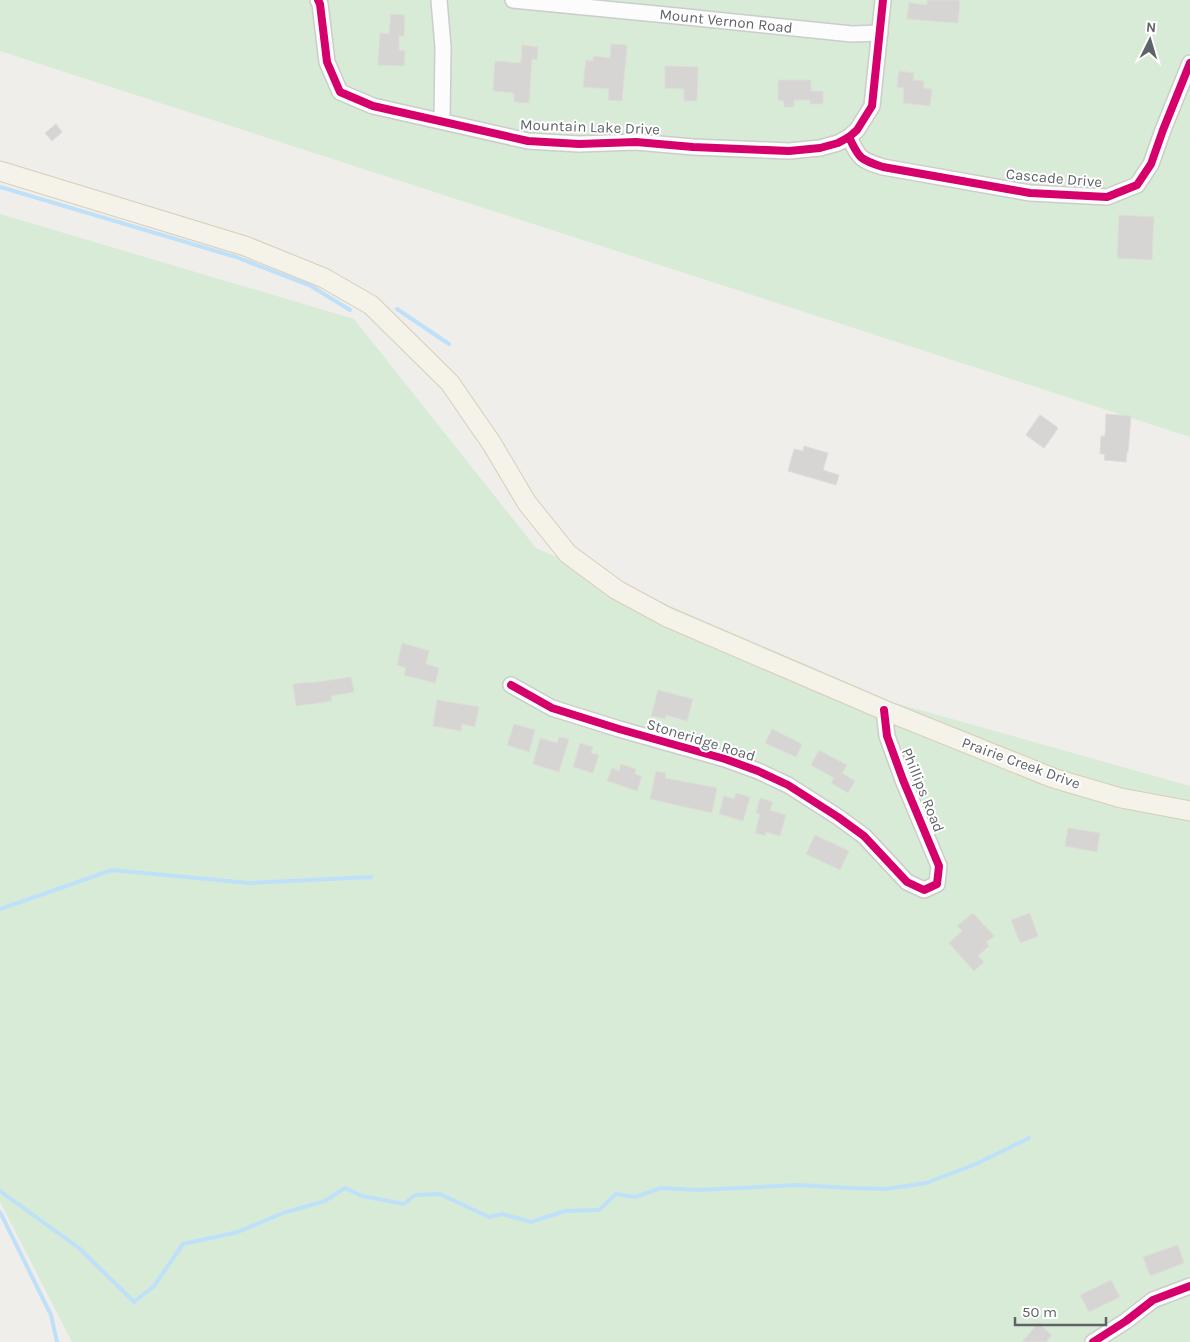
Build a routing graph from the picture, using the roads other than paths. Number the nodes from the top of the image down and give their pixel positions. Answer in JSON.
{"nodes":[{"id":1,"x":318,"y":0,"type":"edge"},
{"id":2,"x":439,"y":0,"type":"edge"},
{"id":3,"x":513,"y":0,"type":"edge"},
{"id":4,"x":883,"y":0,"type":"edge"},
{"id":5,"x":880,"y":34,"type":"junction"},
{"id":6,"x":1190,"y":63,"type":"edge"},
{"id":7,"x":442,"y":121,"type":"junction"},
{"id":8,"x":849,"y":137,"type":"junction"},
{"id":9,"x":0,"y":171,"type":"edge"},
{"id":10,"x":511,"y":685,"type":"dead end"},
{"id":11,"x":884,"y":710,"type":"junction"},
{"id":12,"x":1190,"y":811,"type":"edge"},
{"id":13,"x":938,"y":879,"type":"joint"},
{"id":14,"x":1190,"y":1286,"type":"edge"},
{"id":15,"x":1094,"y":1342,"type":"edge"}],
"edges":[{"from":1,"to":7,"type":"street","name":"Mountain Lake Drive"},
{"from":2,"to":7,"type":"street"},
{"from":3,"to":5,"type":"street","name":"Mount Vernon Road"},
{"from":4,"to":5,"type":"street"},
{"from":5,"to":8,"type":"street"},
{"from":6,"to":8,"type":"street","name":"Cascade Drive"},
{"from":7,"to":8,"type":"street","name":"Mountain Lake Drive"},
{"from":9,"to":11,"type":"main road","name":"Prairie Creek Drive"},
{"from":10,"to":13,"type":"street","name":"Stoneridge Road"},
{"from":11,"to":12,"type":"main road","name":"Prairie Creek Drive"},
{"from":11,"to":13,"type":"street","name":"Phillips Road"},
{"from":14,"to":15,"type":"street"}]}
